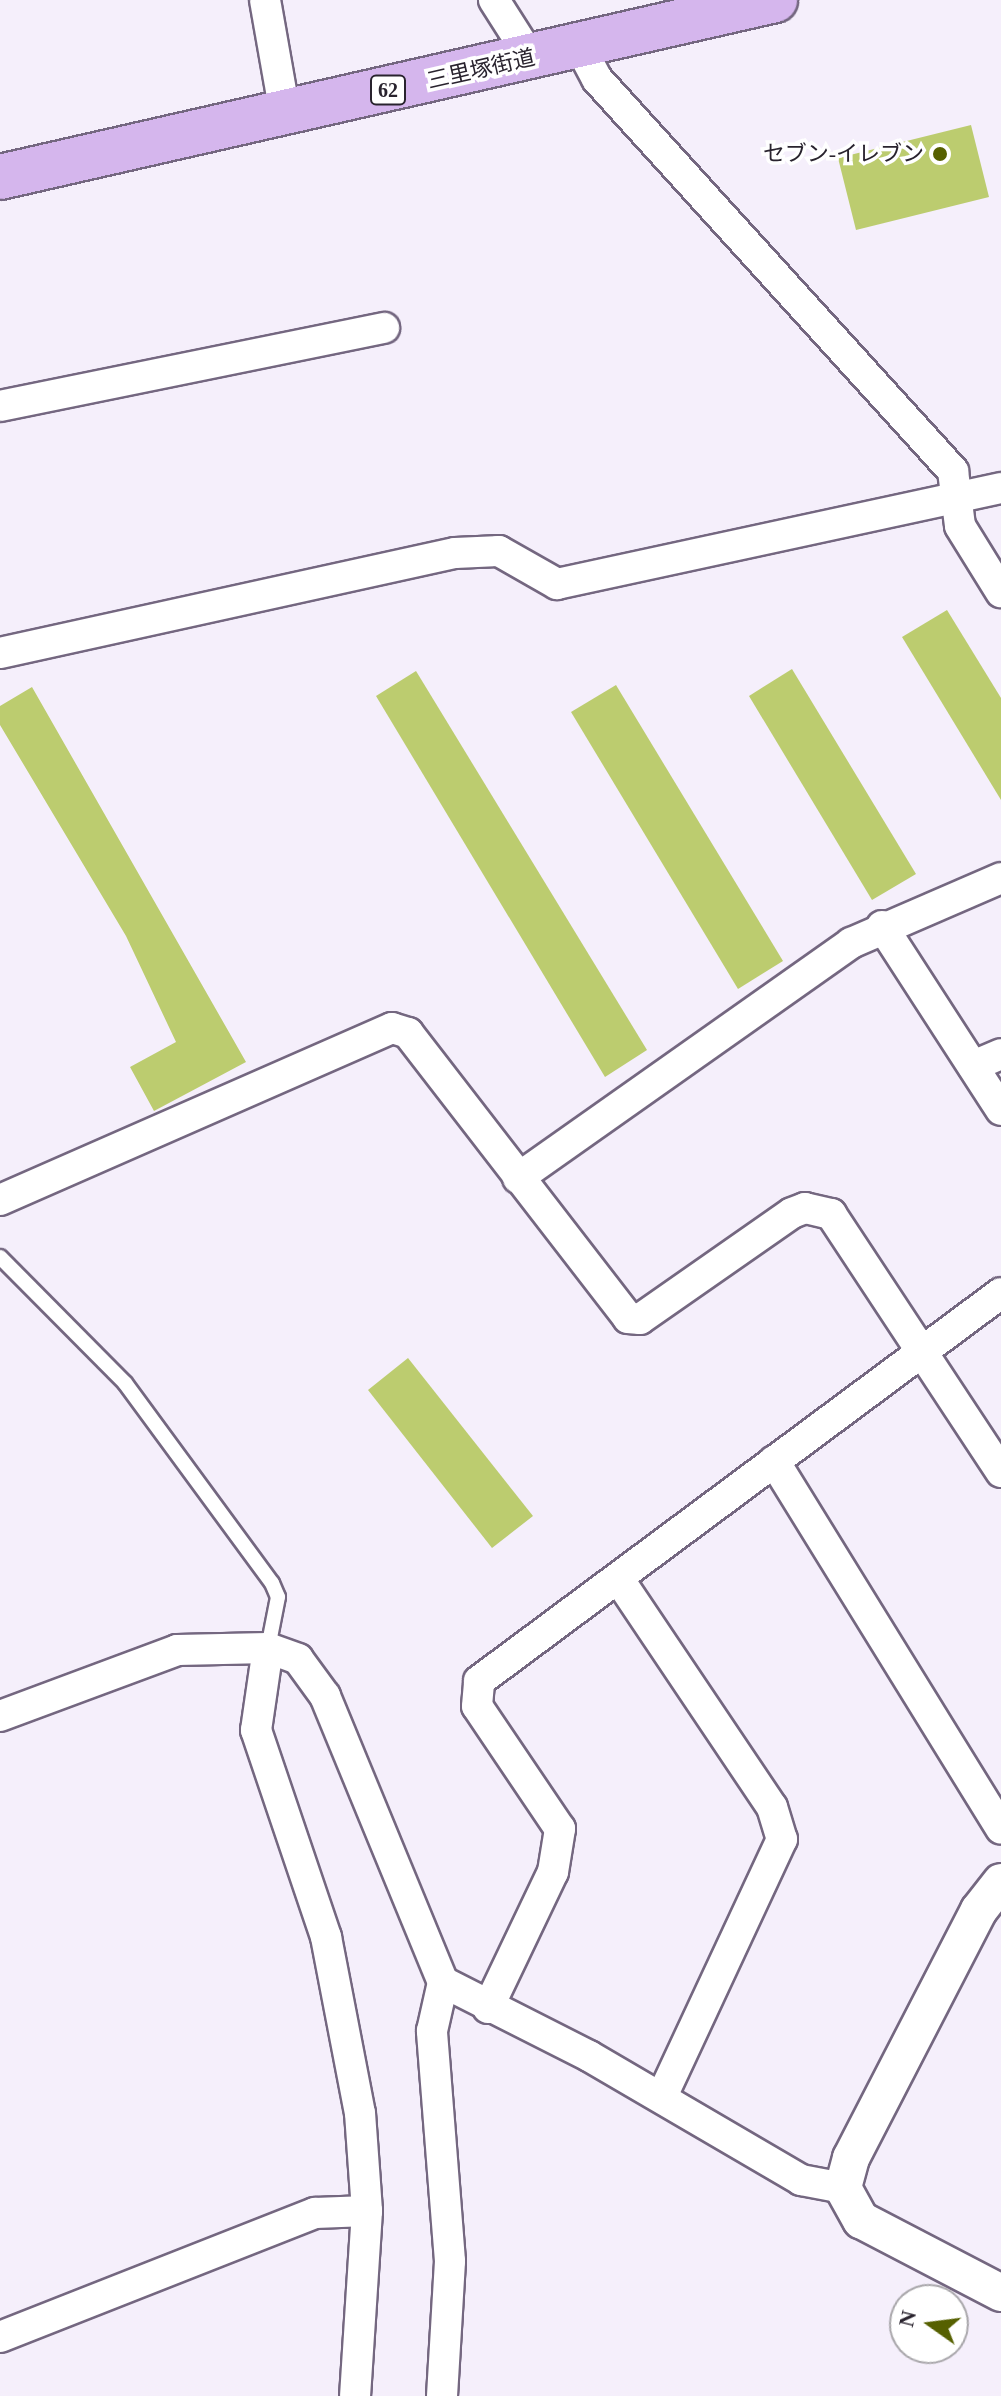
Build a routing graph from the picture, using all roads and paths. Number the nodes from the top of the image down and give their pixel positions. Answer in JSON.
{"nodes":[{"id":1,"x":265,"y":0,"type":"edge"},
{"id":2,"x":494,"y":0,"type":"edge"},
{"id":3,"x":775,"y":0,"type":"edge"},
{"id":4,"x":697,"y":9,"type":"edge"},
{"id":5,"x":580,"y":47,"type":"junction"},
{"id":6,"x":531,"y":58,"type":"junction"},
{"id":7,"x":285,"y":114,"type":"junction"},
{"id":8,"x":0,"y":177,"type":"edge"},
{"id":9,"x":384,"y":328,"type":"dead end"},
{"id":10,"x":0,"y":406,"type":"edge"},
{"id":11,"x":1001,"y":488,"type":"edge"},
{"id":12,"x":959,"y":497,"type":"junction"},
{"id":13,"x":1001,"y":592,"type":"edge"},
{"id":14,"x":0,"y":653,"type":"edge"},
{"id":15,"x":1001,"y":878,"type":"edge"},
{"id":16,"x":882,"y":926,"type":"junction"},
{"id":17,"x":1001,"y":1054,"type":"edge"},
{"id":18,"x":973,"y":1066,"type":"junction"},
{"id":19,"x":1001,"y":1110,"type":"edge"},
{"id":20,"x":518,"y":1178,"type":"junction"},
{"id":21,"x":0,"y":1200,"type":"edge"},
{"id":22,"x":0,"y":1257,"type":"edge"},
{"id":23,"x":1001,"y":1293,"type":"edge"},
{"id":24,"x":923,"y":1349,"type":"junction"},
{"id":25,"x":774,"y":1461,"type":"junction"},
{"id":26,"x":1001,"y":1472,"type":"edge"},
{"id":27,"x":618,"y":1578,"type":"junction"},
{"id":28,"x":268,"y":1648,"type":"junction"},
{"id":29,"x":0,"y":1716,"type":"edge"},
{"id":30,"x":1001,"y":1829,"type":"edge"},
{"id":31,"x":1001,"y":1882,"type":"edge"},
{"id":32,"x":443,"y":1982,"type":"junction"},
{"id":33,"x":488,"y":2008,"type":"junction"},
{"id":34,"x":662,"y":2096,"type":"junction"},
{"id":35,"x":843,"y":2188,"type":"junction"},
{"id":36,"x":367,"y":2211,"type":"junction"},
{"id":37,"x":1001,"y":2293,"type":"edge"},
{"id":38,"x":0,"y":2337,"type":"edge"},
{"id":39,"x":355,"y":2396,"type":"edge"},
{"id":40,"x":442,"y":2396,"type":"edge"}],
"edges":[{"from":1,"to":7,"type":"street"},
{"from":2,"to":6,"type":"street"},
{"from":3,"to":4,"type":"main road","name":"三里塚街道","number":"62"},
{"from":4,"to":5,"type":"main road","name":"三里塚街道","number":"62"},
{"from":5,"to":6,"type":"main road","name":"三里塚街道","number":"62"},
{"from":5,"to":12,"type":"street"},
{"from":6,"to":7,"type":"main road","name":"三里塚街道","number":"62"},
{"from":7,"to":8,"type":"main road","name":"三里塚街道","number":"62"},
{"from":9,"to":10,"type":"street"},
{"from":11,"to":12,"type":"street"},
{"from":12,"to":13,"type":"street"},
{"from":12,"to":14,"type":"street"},
{"from":15,"to":16,"type":"street"},
{"from":16,"to":18,"type":"street"},
{"from":16,"to":20,"type":"street"},
{"from":17,"to":18,"type":"street"},
{"from":18,"to":19,"type":"street"},
{"from":20,"to":21,"type":"street"},
{"from":20,"to":24,"type":"street"},
{"from":22,"to":28,"type":"lane"},
{"from":23,"to":24,"type":"street"},
{"from":24,"to":25,"type":"street"},
{"from":24,"to":26,"type":"street"},
{"from":25,"to":27,"type":"street"},
{"from":25,"to":30,"type":"street"},
{"from":27,"to":33,"type":"street"},
{"from":27,"to":34,"type":"street"},
{"from":28,"to":29,"type":"street"},
{"from":28,"to":32,"type":"street"},
{"from":28,"to":36,"type":"street"},
{"from":31,"to":35,"type":"street"},
{"from":32,"to":33,"type":"street"},
{"from":32,"to":40,"type":"street"},
{"from":33,"to":34,"type":"street"},
{"from":34,"to":35,"type":"street"},
{"from":35,"to":37,"type":"street"},
{"from":36,"to":38,"type":"street"},
{"from":36,"to":39,"type":"street"}]}
